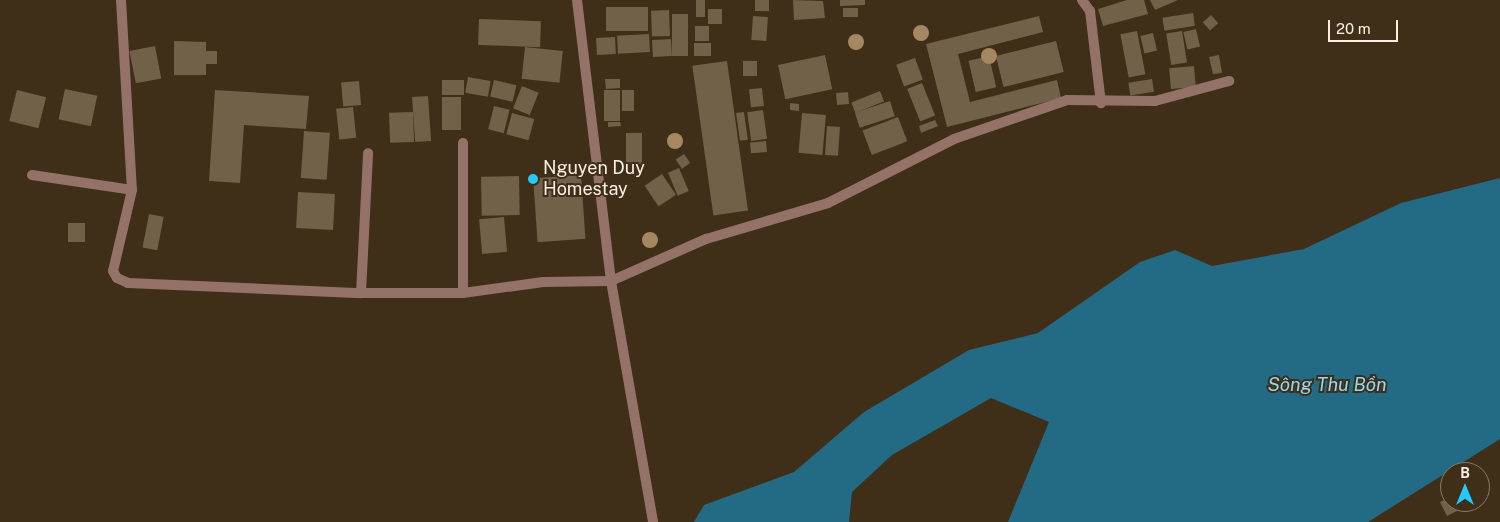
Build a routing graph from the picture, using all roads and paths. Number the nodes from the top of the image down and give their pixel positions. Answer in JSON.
{"nodes":[{"id":1,"x":121,"y":0,"type":"edge"},
{"id":2,"x":577,"y":0,"type":"edge"},
{"id":3,"x":1082,"y":0,"type":"edge"},
{"id":4,"x":1229,"y":81,"type":"dead end"},
{"id":5,"x":1101,"y":103,"type":"junction"},
{"id":6,"x":463,"y":144,"type":"dead end"},
{"id":7,"x":368,"y":153,"type":"dead end"},
{"id":8,"x":32,"y":175,"type":"dead end"},
{"id":9,"x":132,"y":190,"type":"junction"},
{"id":10,"x":611,"y":281,"type":"junction"},
{"id":11,"x":463,"y":292,"type":"junction"},
{"id":12,"x":361,"y":293,"type":"junction"},
{"id":13,"x":653,"y":522,"type":"edge"}],
"edges":[{"from":1,"to":9,"type":"street"},
{"from":2,"to":10,"type":"street"},
{"from":3,"to":5,"type":"street"},
{"from":4,"to":5,"type":"street"},
{"from":5,"to":10,"type":"street"},
{"from":6,"to":11,"type":"street"},
{"from":7,"to":12,"type":"street"},
{"from":8,"to":9,"type":"street"},
{"from":9,"to":12,"type":"street"},
{"from":10,"to":11,"type":"street"},
{"from":10,"to":13,"type":"street"},
{"from":11,"to":12,"type":"street"}]}
